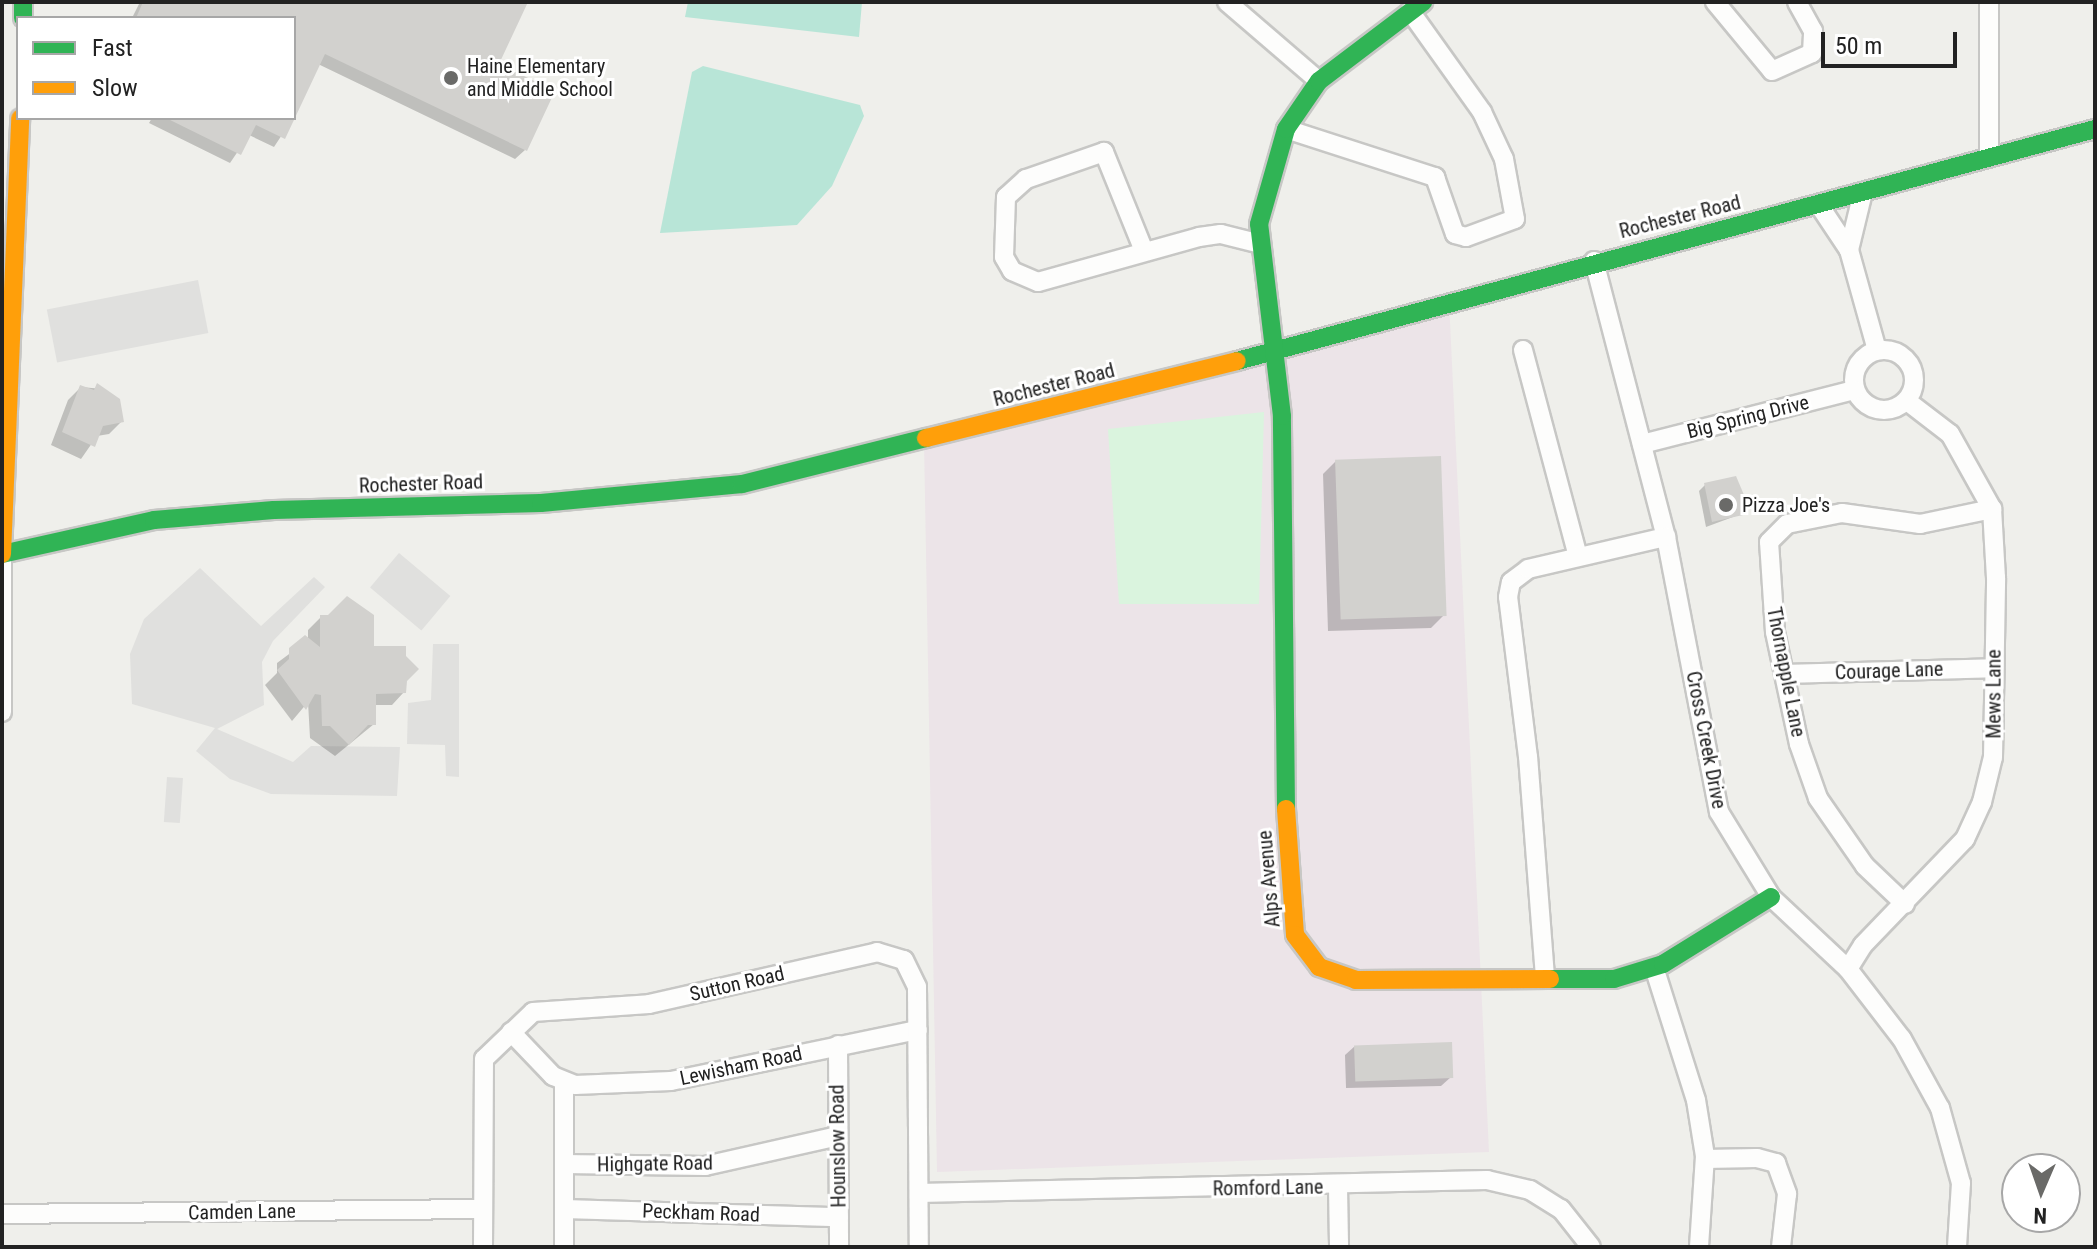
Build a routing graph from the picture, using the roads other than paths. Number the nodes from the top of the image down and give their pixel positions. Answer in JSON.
{"nodes":[{"id":1,"x":1227,"y":2,"type":"edge"},
{"id":2,"x":1715,"y":2,"type":"edge"},
{"id":3,"x":1797,"y":2,"type":"edge"},
{"id":4,"x":1989,"y":2,"type":"edge"},
{"id":5,"x":1416,"y":6,"type":"edge"},
{"id":6,"x":1319,"y":81,"type":"junction"},
{"id":7,"x":20,"y":120,"type":"edge"},
{"id":8,"x":1286,"y":129,"type":"junction"},
{"id":9,"x":2095,"y":129,"type":"edge"},
{"id":10,"x":1989,"y":157,"type":"junction"},
{"id":11,"x":1863,"y":192,"type":"junction"},
{"id":12,"x":1819,"y":205,"type":"junction"},
{"id":13,"x":9,"y":231,"type":"edge"},
{"id":14,"x":1258,"y":243,"type":"junction"},
{"id":15,"x":1849,"y":250,"type":"junction"},
{"id":16,"x":1144,"y":251,"type":"junction"},
{"id":17,"x":1594,"y":261,"type":"junction"},
{"id":18,"x":1523,"y":350,"type":"dead end"},
{"id":19,"x":1877,"y":350,"type":"junction"},
{"id":20,"x":1276,"y":351,"type":"junction"},
{"id":21,"x":1854,"y":390,"type":"junction"},
{"id":22,"x":1907,"y":401,"type":"junction"},
{"id":23,"x":1642,"y":444,"type":"junction"},
{"id":24,"x":1992,"y":509,"type":"junction"},
{"id":25,"x":1666,"y":537,"type":"junction"},
{"id":26,"x":2,"y":554,"type":"edge"},
{"id":27,"x":1578,"y":557,"type":"junction"},
{"id":28,"x":1993,"y":668,"type":"junction"},
{"id":29,"x":1784,"y":674,"type":"junction"},
{"id":30,"x":2,"y":712,"type":"edge"},
{"id":31,"x":1771,"y":897,"type":"junction"},
{"id":32,"x":1905,"y":904,"type":"junction"},
{"id":33,"x":1654,"y":967,"type":"junction"},
{"id":34,"x":1848,"y":969,"type":"junction"},
{"id":35,"x":1545,"y":977,"type":"junction"},
{"id":36,"x":918,"y":1030,"type":"junction"},
{"id":37,"x":511,"y":1032,"type":"junction"},
{"id":38,"x":838,"y":1045,"type":"junction"},
{"id":39,"x":564,"y":1083,"type":"junction"},
{"id":40,"x":838,"y":1136,"type":"junction"},
{"id":41,"x":1705,"y":1159,"type":"junction"},
{"id":42,"x":564,"y":1164,"type":"junction"},
{"id":43,"x":1338,"y":1187,"type":"junction"},
{"id":44,"x":919,"y":1193,"type":"junction"},
{"id":45,"x":483,"y":1209,"type":"junction"},
{"id":46,"x":564,"y":1209,"type":"junction"},
{"id":47,"x":2,"y":1214,"type":"edge"},
{"id":48,"x":839,"y":1217,"type":"junction"},
{"id":49,"x":483,"y":1247,"type":"edge"},
{"id":50,"x":564,"y":1247,"type":"edge"},
{"id":51,"x":839,"y":1247,"type":"edge"},
{"id":52,"x":919,"y":1247,"type":"edge"},
{"id":53,"x":1339,"y":1247,"type":"edge"},
{"id":54,"x":1591,"y":1247,"type":"edge"},
{"id":55,"x":1699,"y":1247,"type":"edge"},
{"id":56,"x":1781,"y":1247,"type":"edge"},
{"id":57,"x":1957,"y":1247,"type":"edge"}],
"edges":[{"from":1,"to":6,"type":"street"},
{"from":2,"to":3,"type":"street"},
{"from":4,"to":10,"type":"street"},
{"from":5,"to":6,"type":"street","name":"Alps Avenue"},
{"from":5,"to":8,"type":"street"},
{"from":6,"to":8,"type":"street","name":"Alps Avenue"},
{"from":7,"to":13,"type":"street"},
{"from":8,"to":14,"type":"street","name":"Alps Avenue"},
{"from":9,"to":10,"type":"street","name":"Rochester Road"},
{"from":10,"to":11,"type":"street","name":"Rochester Road"},
{"from":11,"to":12,"type":"street","name":"Rochester Road"},
{"from":11,"to":15,"type":"street"},
{"from":12,"to":15,"type":"street"},
{"from":12,"to":17,"type":"street","name":"Rochester Road"},
{"from":13,"to":26,"type":"street"},
{"from":14,"to":16,"type":"street"},
{"from":14,"to":20,"type":"street","name":"Alps Avenue"},
{"from":15,"to":19,"type":"street"},
{"from":16,"to":16,"type":"street"},
{"from":17,"to":20,"type":"street","name":"Rochester Road"},
{"from":17,"to":23,"type":"street","name":"Cross Creek Drive"},
{"from":18,"to":27,"type":"street"},
{"from":19,"to":21,"type":"street"},
{"from":19,"to":22,"type":"street"},
{"from":20,"to":26,"type":"street","name":"Rochester Road"},
{"from":20,"to":35,"type":"street","name":"Alps Avenue"},
{"from":21,"to":22,"type":"street"},
{"from":21,"to":23,"type":"street","name":"Big Spring Drive"},
{"from":22,"to":24,"type":"street","name":"Mews Lane"},
{"from":23,"to":25,"type":"street","name":"Cross Creek Drive"},
{"from":24,"to":28,"type":"street","name":"Mews Lane"},
{"from":24,"to":29,"type":"street","name":"Thornapple Lane"},
{"from":25,"to":27,"type":"street"},
{"from":25,"to":31,"type":"street","name":"Cross Creek Drive"},
{"from":26,"to":30,"type":"street"},
{"from":27,"to":35,"type":"street"},
{"from":28,"to":29,"type":"street","name":"Courage Lane"},
{"from":28,"to":32,"type":"street","name":"Mews Lane"},
{"from":29,"to":32,"type":"street","name":"Thornapple Lane"},
{"from":31,"to":33,"type":"street","name":"Alps Avenue"},
{"from":31,"to":34,"type":"street","name":"Cross Creek Drive"},
{"from":32,"to":34,"type":"street","name":"Mews Lane"},
{"from":33,"to":35,"type":"street","name":"Alps Avenue"},
{"from":33,"to":41,"type":"street"},
{"from":34,"to":57,"type":"street","name":"Cross Creek Drive"},
{"from":36,"to":37,"type":"street","name":"Sutton Road"},
{"from":36,"to":38,"type":"street","name":"Lewisham Road"},
{"from":36,"to":44,"type":"street","name":"Sutton Road"},
{"from":37,"to":39,"type":"street"},
{"from":37,"to":45,"type":"street","name":"Sutton Road"},
{"from":38,"to":39,"type":"street","name":"Lewisham Road"},
{"from":38,"to":40,"type":"street","name":"Hounslow Road"},
{"from":39,"to":42,"type":"street"},
{"from":40,"to":42,"type":"street","name":"Highgate Road"},
{"from":40,"to":48,"type":"street","name":"Hounslow Road"},
{"from":41,"to":55,"type":"street"},
{"from":41,"to":56,"type":"street"},
{"from":42,"to":46,"type":"street"},
{"from":43,"to":44,"type":"street","name":"Romford Lane"},
{"from":43,"to":53,"type":"street"},
{"from":43,"to":54,"type":"street","name":"Romford Lane"},
{"from":44,"to":52,"type":"street","name":"Sutton Road"},
{"from":45,"to":47,"type":"street","name":"Camden Lane"},
{"from":45,"to":49,"type":"street","name":"Sutton Road"},
{"from":46,"to":48,"type":"street","name":"Peckham Road"},
{"from":46,"to":50,"type":"street"},
{"from":48,"to":51,"type":"street","name":"Hounslow Road"}]}
